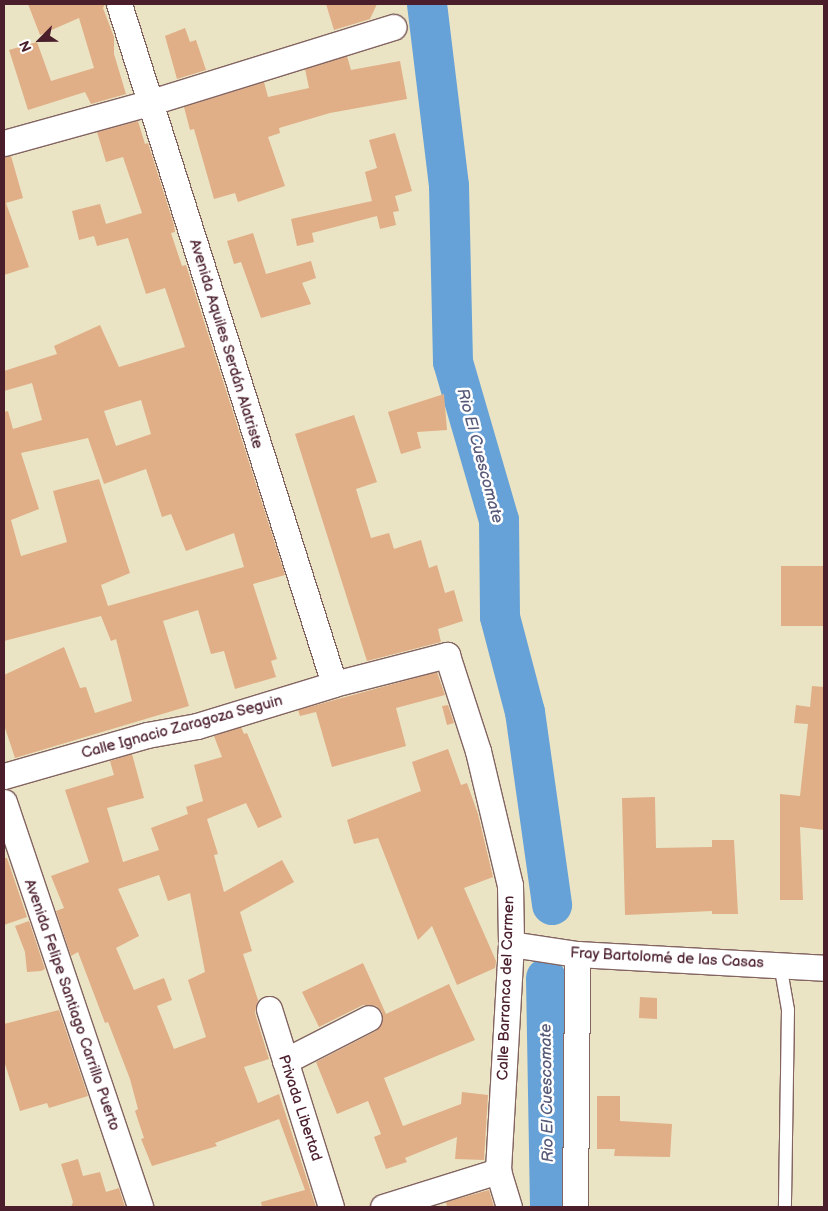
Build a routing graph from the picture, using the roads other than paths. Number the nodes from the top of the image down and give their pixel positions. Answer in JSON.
{"nodes":[{"id":1,"x":119,"y":4,"type":"edge"},
{"id":2,"x":393,"y":27,"type":"dead end"},
{"id":3,"x":148,"y":104,"type":"junction"},
{"id":4,"x":4,"y":143,"type":"edge"},
{"id":5,"x":447,"y":655,"type":"joint"},
{"id":6,"x":334,"y":684,"type":"junction"},
{"id":7,"x":4,"y":776,"type":"edge"},
{"id":8,"x":4,"y":802,"type":"edge"},
{"id":9,"x":517,"y":945,"type":"junction"},
{"id":10,"x":570,"y":953,"type":"junction"},
{"id":11,"x":780,"y":964,"type":"junction"},
{"id":12,"x":824,"y":968,"type":"edge"},
{"id":13,"x":268,"y":1010,"type":"dead end"},
{"id":14,"x":368,"y":1018,"type":"dead end"},
{"id":15,"x":285,"y":1061,"type":"junction"},
{"id":16,"x":498,"y":1171,"type":"junction"},
{"id":17,"x":140,"y":1207,"type":"edge"},
{"id":18,"x":332,"y":1207,"type":"edge"},
{"id":19,"x":383,"y":1207,"type":"edge"},
{"id":20,"x":509,"y":1207,"type":"edge"},
{"id":21,"x":575,"y":1207,"type":"edge"},
{"id":22,"x":785,"y":1207,"type":"edge"}],
"edges":[{"from":1,"to":3,"type":"street","name":"Avenida Aquiles Serdán Alatriste"},
{"from":2,"to":3,"type":"street"},
{"from":3,"to":4,"type":"street"},
{"from":3,"to":6,"type":"street","name":"Avenida Aquiles Serdán Alatriste"},
{"from":5,"to":6,"type":"street","name":"Calle Ignacio Zaragoza Seguin"},
{"from":5,"to":9,"type":"street","name":"Calle Barranca del Carmen"},
{"from":6,"to":7,"type":"street","name":"Calle Ignacio Zaragoza Seguin"},
{"from":8,"to":17,"type":"street","name":"Avenida Felipe Santiago Carrillo Puerto"},
{"from":9,"to":10,"type":"street","name":"Fray Bartolomé de las Casas"},
{"from":9,"to":16,"type":"street","name":"Calle Barranca del Carmen"},
{"from":10,"to":11,"type":"street","name":"Fray Bartolomé de las Casas"},
{"from":10,"to":21,"type":"street"},
{"from":11,"to":12,"type":"street","name":"Fray Bartolomé de las Casas"},
{"from":11,"to":22,"type":"lane"},
{"from":13,"to":15,"type":"street","name":"Privada Libertad"},
{"from":14,"to":15,"type":"street"},
{"from":15,"to":18,"type":"street","name":"Privada Libertad"},
{"from":16,"to":19,"type":"street"},
{"from":16,"to":20,"type":"street","name":"Calle Barranca del Carmen"}]}
